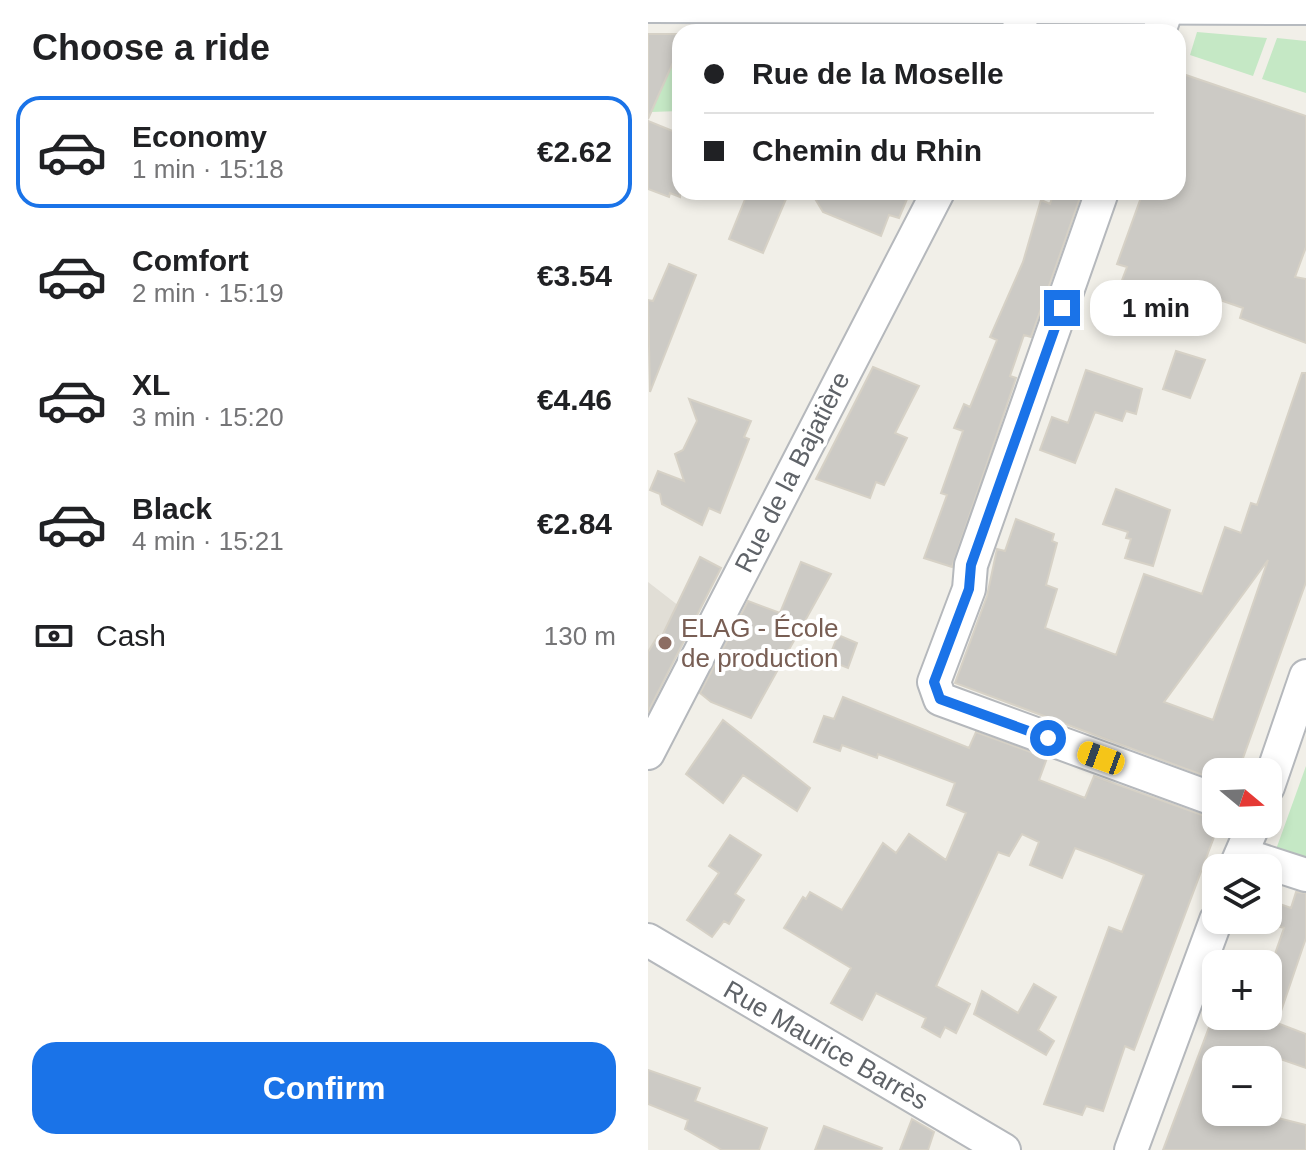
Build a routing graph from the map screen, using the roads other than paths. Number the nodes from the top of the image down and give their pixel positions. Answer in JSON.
{"nodes":[{"id":1,"x":648,"y":0,"type":"edge"},
{"id":2,"x":907,"y":0,"type":"edge"},
{"id":3,"x":1306,"y":2,"type":"edge"},
{"id":4,"x":1022,"y":17,"type":"edge"},
{"id":5,"x":1164,"y":17,"type":"edge"},
{"id":6,"x":934,"y":200,"type":"edge"},
{"id":7,"x":1099,"y":200,"type":"edge"},
{"id":8,"x":1306,"y":676,"type":"edge"},
{"id":9,"x":648,"y":753,"type":"edge"},
{"id":10,"x":1278,"y":758,"type":"edge"},
{"id":11,"x":1202,"y":795,"type":"edge"},
{"id":12,"x":1282,"y":870,"type":"edge"},
{"id":13,"x":1306,"y":875,"type":"edge"},
{"id":14,"x":1211,"y":934,"type":"edge"},
{"id":15,"x":648,"y":940,"type":"edge"},
{"id":16,"x":1004,"y":1150,"type":"edge"},
{"id":17,"x":1131,"y":1150,"type":"edge"}],
"edges":[{"from":1,"to":2,"type":"main road"},
{"from":2,"to":4,"type":"main road"},
{"from":3,"to":5,"type":"main road"},
{"from":4,"to":5,"type":"main road"},
{"from":6,"to":9,"type":"street","name":"Rue de la Bajatière"},
{"from":7,"to":11,"type":"street"},
{"from":8,"to":10,"type":"street"},
{"from":12,"to":13,"type":"street"},
{"from":14,"to":17,"type":"street"},
{"from":15,"to":16,"type":"street","name":"Rue Maurice Barrès"}]}
